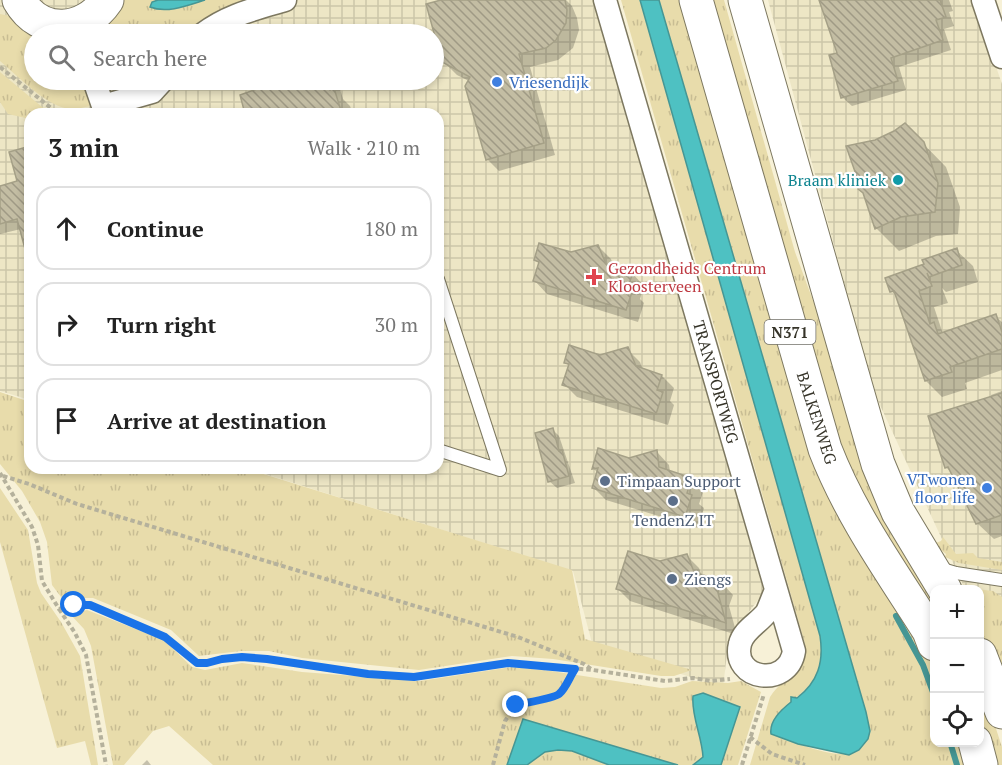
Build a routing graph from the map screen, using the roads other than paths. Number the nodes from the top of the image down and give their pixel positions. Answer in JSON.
{"nodes":[{"id":1,"x":19,"y":0,"type":"edge"},
{"id":2,"x":107,"y":0,"type":"edge"},
{"id":3,"x":285,"y":0,"type":"edge"},
{"id":4,"x":605,"y":0,"type":"edge"},
{"id":5,"x":696,"y":0,"type":"edge"},
{"id":6,"x":745,"y":0,"type":"edge"},
{"id":7,"x":982,"y":0,"type":"edge"},
{"id":8,"x":47,"y":24,"type":"edge"},
{"id":9,"x":85,"y":24,"type":"edge"},
{"id":10,"x":217,"y":24,"type":"edge"},
{"id":11,"x":1002,"y":57,"type":"edge"},
{"id":12,"x":97,"y":90,"type":"edge"},
{"id":13,"x":154,"y":90,"type":"edge"},
{"id":14,"x":103,"y":108,"type":"edge"},
{"id":15,"x":109,"y":108,"type":"edge"},
{"id":16,"x":444,"y":297,"type":"edge"},
{"id":17,"x":444,"y":452,"type":"edge"},
{"id":18,"x":937,"y":577,"type":"edge"},
{"id":19,"x":1002,"y":580,"type":"edge"},
{"id":20,"x":776,"y":590,"type":"junction"},
{"id":21,"x":932,"y":639,"type":"edge"},
{"id":22,"x":984,"y":665,"type":"edge"},
{"id":23,"x":1002,"y":712,"type":"edge"},
{"id":24,"x":976,"y":747,"type":"edge"},
{"id":25,"x":981,"y":765,"type":"edge"}],
"edges":[{"from":1,"to":8,"type":"main road"},
{"from":2,"to":9,"type":"main road"},
{"from":3,"to":10,"type":"street"},
{"from":4,"to":20,"type":"street","name":"TRANSPORTWEG"},
{"from":5,"to":21,"type":"main road","name":"BALKENWEG","number":"N371"},
{"from":6,"to":18,"type":"main road","number":"N371"},
{"from":7,"to":11,"type":"street"},
{"from":12,"to":14,"type":"street"},
{"from":13,"to":15,"type":"street"},
{"from":16,"to":17,"type":"lane"},
{"from":18,"to":19,"type":"lane"},
{"from":20,"to":20,"type":"street","name":"TRANSPORTWEG"},
{"from":22,"to":23,"type":"main road"},
{"from":24,"to":25,"type":"main road"}]}
